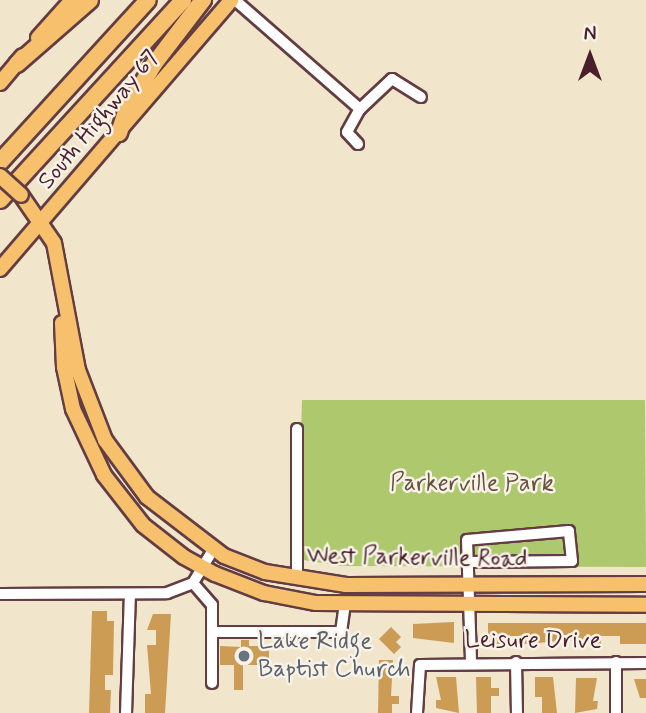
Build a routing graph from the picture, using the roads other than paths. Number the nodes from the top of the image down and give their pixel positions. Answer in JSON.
{"nodes":[{"id":1,"x":72,"y":0,"type":"edge"},
{"id":2,"x":90,"y":0,"type":"edge"},
{"id":3,"x":148,"y":0,"type":"edge"},
{"id":4,"x":183,"y":0,"type":"edge"},
{"id":5,"x":203,"y":0,"type":"edge"},
{"id":6,"x":233,"y":0,"type":"edge"},
{"id":7,"x":16,"y":64,"type":"junction"},
{"id":8,"x":0,"y":83,"type":"edge"},
{"id":9,"x":421,"y":97,"type":"dead end"},
{"id":10,"x":360,"y":109,"type":"junction"},
{"id":11,"x":119,"y":133,"type":"junction"},
{"id":12,"x":358,"y":144,"type":"dead end"},
{"id":13,"x":0,"y":162,"type":"edge"},
{"id":14,"x":0,"y":176,"type":"edge"},
{"id":15,"x":0,"y":200,"type":"edge"},
{"id":16,"x":43,"y":221,"type":"junction"},
{"id":17,"x":0,"y":269,"type":"edge"},
{"id":18,"x":63,"y":293,"type":"junction"},
{"id":19,"x":297,"y":429,"type":"dead end"},
{"id":20,"x":213,"y":550,"type":"junction"},
{"id":21,"x":470,"y":562,"type":"junction"},
{"id":22,"x":203,"y":568,"type":"junction"},
{"id":23,"x":297,"y":578,"type":"junction"},
{"id":24,"x":193,"y":583,"type":"junction"},
{"id":25,"x":346,"y":584,"type":"junction"},
{"id":26,"x":470,"y":584,"type":"junction"},
{"id":27,"x":646,"y":584,"type":"edge"},
{"id":28,"x":0,"y":593,"type":"edge"},
{"id":29,"x":130,"y":594,"type":"junction"},
{"id":30,"x":470,"y":604,"type":"junction"},
{"id":31,"x":345,"y":605,"type":"junction"},
{"id":32,"x":646,"y":606,"type":"edge"},
{"id":33,"x":212,"y":632,"type":"junction"},
{"id":34,"x":471,"y":662,"type":"junction"},
{"id":35,"x":516,"y":662,"type":"junction"},
{"id":36,"x":615,"y":662,"type":"junction"},
{"id":37,"x":646,"y":663,"type":"edge"},
{"id":38,"x":212,"y":683,"type":"dead end"},
{"id":39,"x":126,"y":713,"type":"edge"},
{"id":40,"x":417,"y":713,"type":"edge"},
{"id":41,"x":516,"y":713,"type":"edge"},
{"id":42,"x":616,"y":713,"type":"edge"}],
"edges":[{"from":1,"to":7,"type":"main road"},
{"from":2,"to":7,"type":"highway"},
{"from":3,"to":13,"type":"highway"},
{"from":4,"to":15,"type":"highway"},
{"from":5,"to":11,"type":"highway"},
{"from":6,"to":10,"type":"street"},
{"from":6,"to":11,"type":"main road","name":"South Highway 67"},
{"from":7,"to":8,"type":"main road"},
{"from":9,"to":10,"type":"street"},
{"from":10,"to":12,"type":"street"},
{"from":11,"to":16,"type":"main road","name":"South Highway 67"},
{"from":14,"to":16,"type":"main road","bridge":true},
{"from":16,"to":17,"type":"main road","name":"South Highway 67"},
{"from":16,"to":18,"type":"main road"},
{"from":18,"to":20,"type":"main road","name":"West Parkerville Road"},
{"from":18,"to":22,"type":"main road","name":"West Parkerville Road"},
{"from":19,"to":23,"type":"street"},
{"from":20,"to":22,"type":"street"},
{"from":20,"to":23,"type":"main road","name":"West Parkerville Road"},
{"from":21,"to":21,"type":"street"},
{"from":21,"to":26,"type":"street"},
{"from":22,"to":24,"type":"street"},
{"from":22,"to":31,"type":"main road","name":"West Parkerville Road"},
{"from":23,"to":25,"type":"main road","name":"West Parkerville Road"},
{"from":24,"to":29,"type":"street"},
{"from":24,"to":33,"type":"street"},
{"from":25,"to":26,"type":"main road","name":"West Parkerville Road"},
{"from":25,"to":31,"type":"main road"},
{"from":26,"to":27,"type":"main road","name":"West Parkerville Road"},
{"from":26,"to":30,"type":"street"},
{"from":28,"to":29,"type":"street"},
{"from":29,"to":39,"type":"street"},
{"from":30,"to":31,"type":"main road","name":"West Parkerville Road"},
{"from":30,"to":32,"type":"main road","name":"West Parkerville Road"},
{"from":30,"to":34,"type":"street"},
{"from":31,"to":33,"type":"street"},
{"from":33,"to":38,"type":"street"},
{"from":34,"to":35,"type":"street","name":"Leisure Drive"},
{"from":34,"to":40,"type":"street","name":"Leisure Drive"},
{"from":35,"to":36,"type":"street","name":"Leisure Drive"},
{"from":35,"to":41,"type":"street"},
{"from":36,"to":37,"type":"street","name":"Leisure Drive"},
{"from":36,"to":42,"type":"street"}]}
